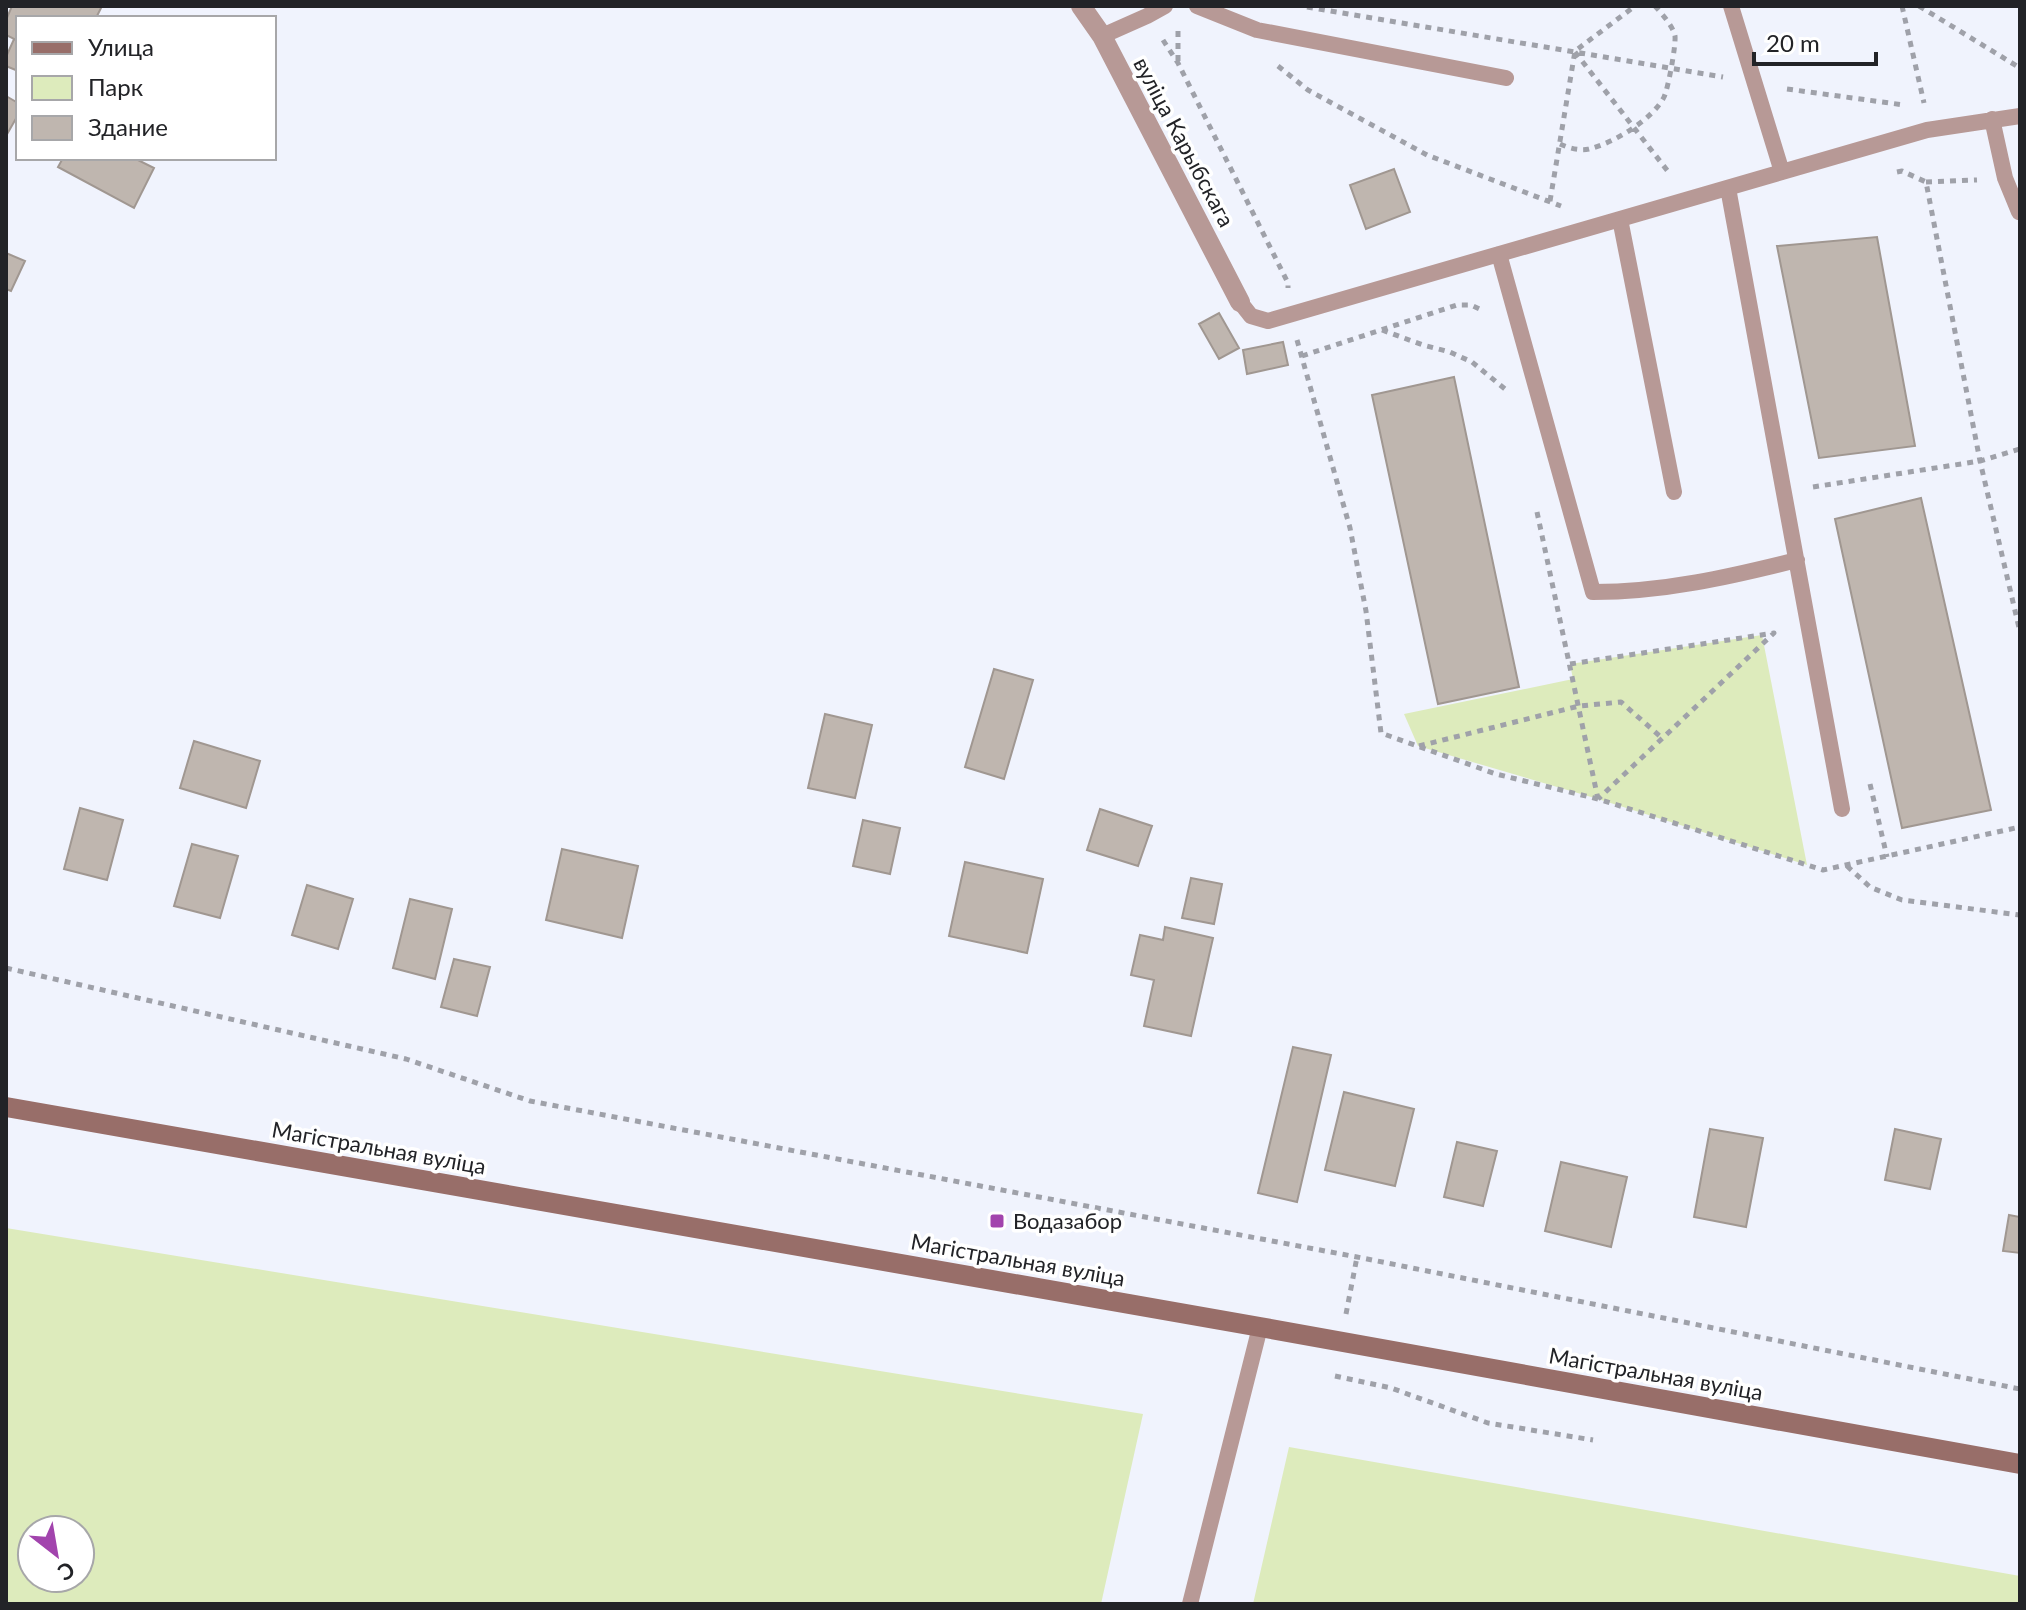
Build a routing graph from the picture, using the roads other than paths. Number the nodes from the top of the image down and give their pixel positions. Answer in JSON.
{"nodes":[{"id":1,"x":1081,"y":6,"type":"edge"},
{"id":2,"x":1165,"y":6,"type":"edge"},
{"id":3,"x":1197,"y":6,"type":"edge"},
{"id":4,"x":1731,"y":6,"type":"edge"},
{"id":5,"x":1102,"y":36,"type":"junction"},
{"id":6,"x":1506,"y":78,"type":"dead end"},
{"id":7,"x":2020,"y":116,"type":"edge"},
{"id":8,"x":1992,"y":119,"type":"junction"},
{"id":9,"x":1782,"y":172,"type":"junction"},
{"id":10,"x":1728,"y":188,"type":"junction"},
{"id":11,"x":2019,"y":212,"type":"edge"},
{"id":12,"x":1620,"y":219,"type":"junction"},
{"id":13,"x":1499,"y":254,"type":"junction"},
{"id":14,"x":1240,"y":302,"type":"joint"},
{"id":15,"x":1674,"y":492,"type":"dead end"},
{"id":16,"x":1797,"y":560,"type":"junction"},
{"id":17,"x":1842,"y":809,"type":"dead end"},
{"id":18,"x":6,"y":1107,"type":"edge"},
{"id":19,"x":1260,"y":1327,"type":"junction"},
{"id":20,"x":2020,"y":1464,"type":"edge"},
{"id":21,"x":1190,"y":1604,"type":"edge"}],
"edges":[{"from":1,"to":5,"type":"street","name":"вуліца Карыбскага"},
{"from":2,"to":5,"type":"lane"},
{"from":3,"to":6,"type":"lane"},
{"from":4,"to":9,"type":"lane"},
{"from":5,"to":14,"type":"street","name":"вуліца Карыбскага"},
{"from":7,"to":8,"type":"lane"},
{"from":8,"to":9,"type":"lane"},
{"from":8,"to":11,"type":"lane"},
{"from":9,"to":10,"type":"lane"},
{"from":10,"to":12,"type":"lane"},
{"from":10,"to":16,"type":"lane"},
{"from":12,"to":13,"type":"lane"},
{"from":12,"to":15,"type":"lane"},
{"from":13,"to":14,"type":"lane"},
{"from":13,"to":16,"type":"lane"},
{"from":16,"to":17,"type":"lane"},
{"from":18,"to":19,"type":"main road","name":"Магістральная вуліца"},
{"from":19,"to":20,"type":"main road","name":"Магістральная вуліца"},
{"from":19,"to":21,"type":"lane"}]}
